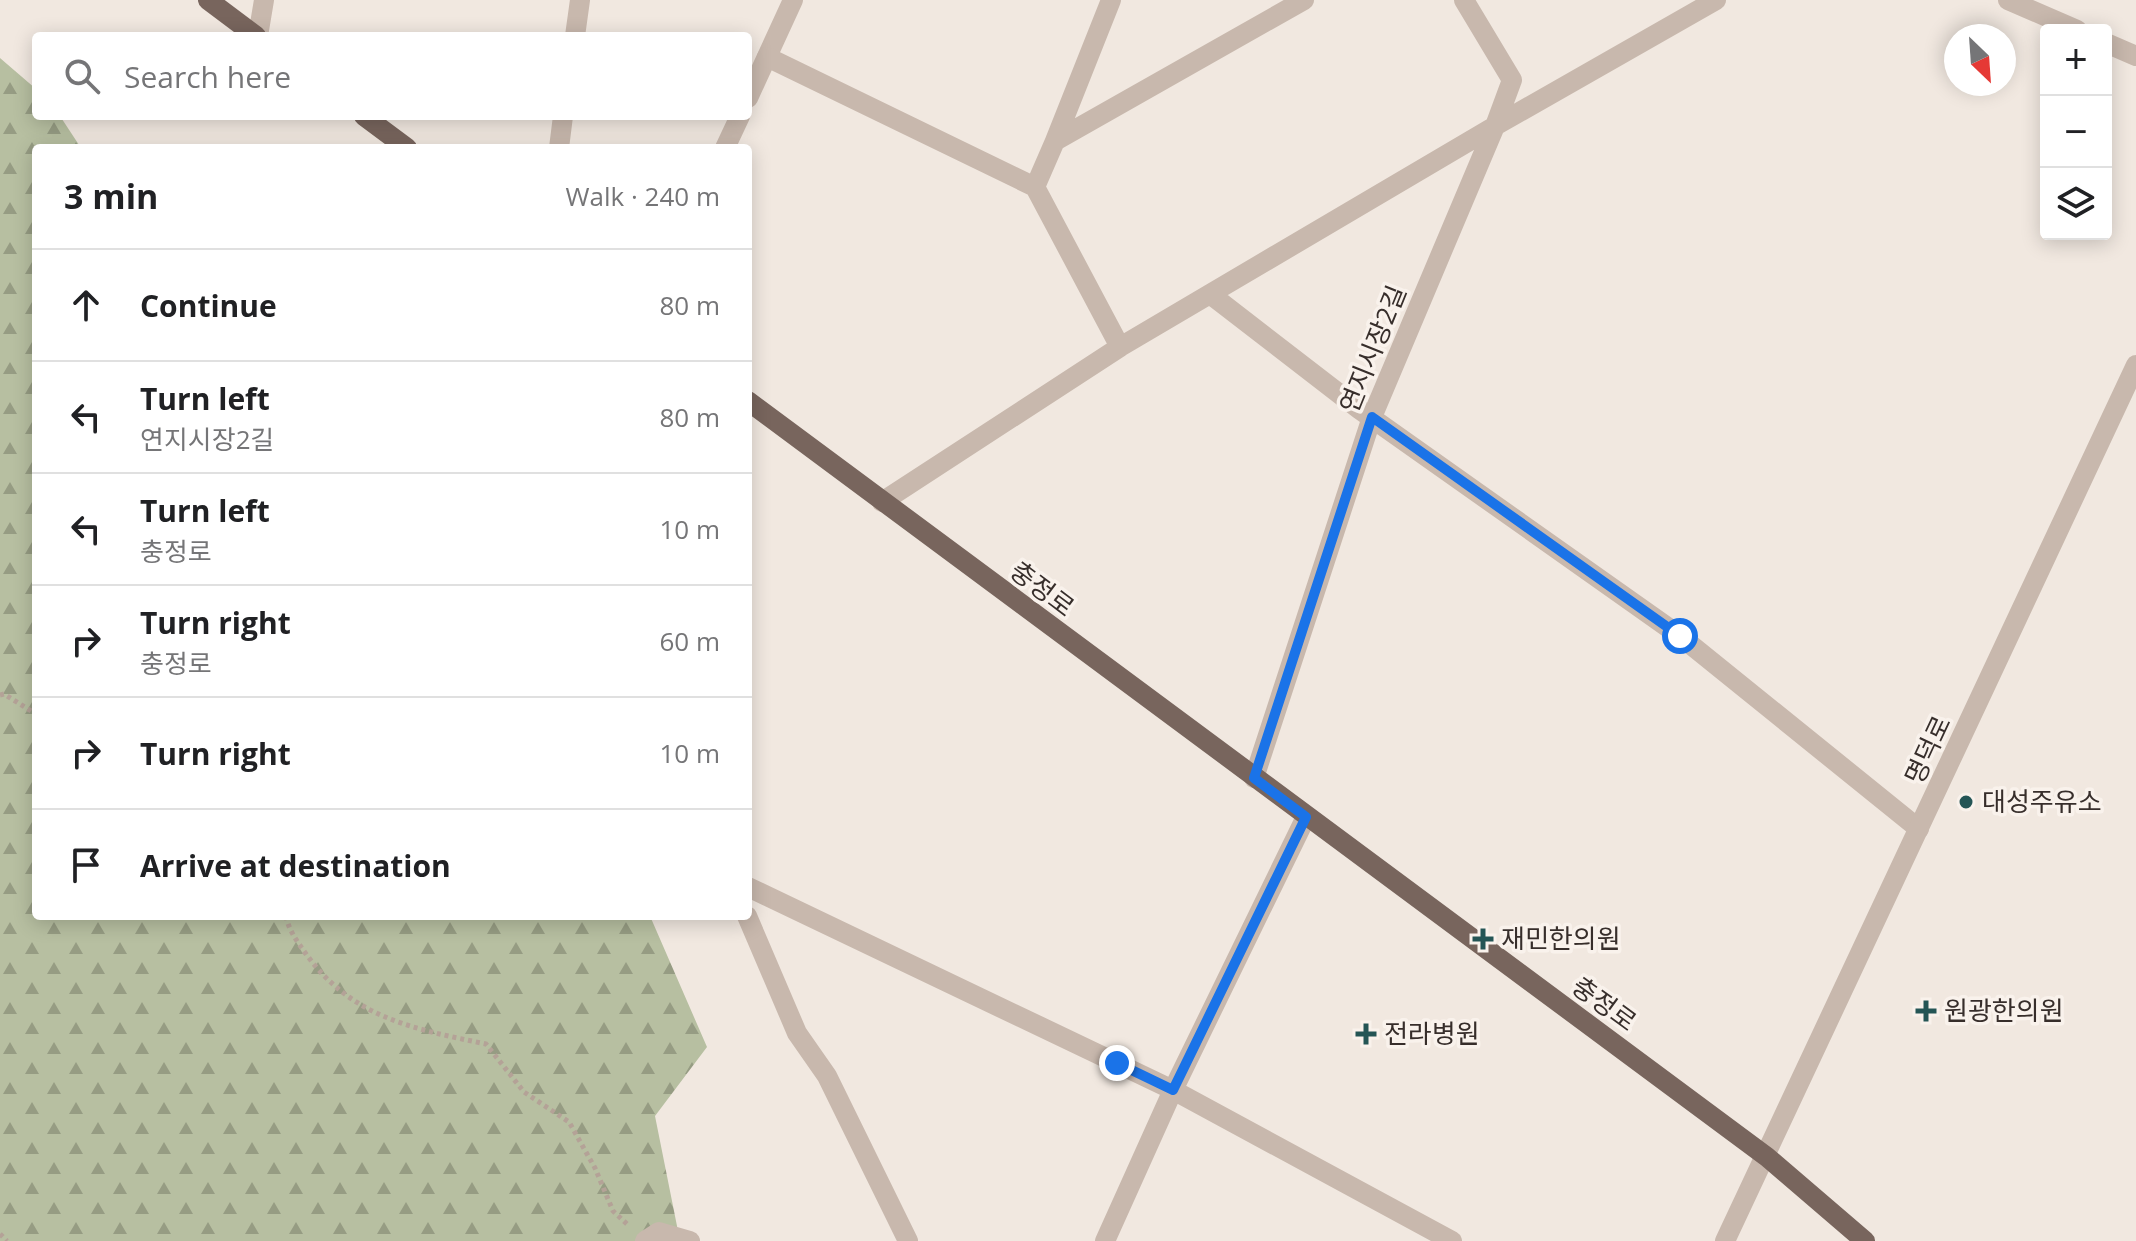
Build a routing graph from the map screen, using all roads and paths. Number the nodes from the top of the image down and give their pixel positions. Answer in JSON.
{"nodes":[{"id":1,"x":208,"y":0,"type":"edge"},
{"id":2,"x":264,"y":0,"type":"edge"},
{"id":3,"x":580,"y":0,"type":"edge"},
{"id":4,"x":793,"y":0,"type":"edge"},
{"id":5,"x":1111,"y":0,"type":"edge"},
{"id":6,"x":1304,"y":0,"type":"edge"},
{"id":7,"x":1464,"y":0,"type":"edge"},
{"id":8,"x":1716,"y":0,"type":"edge"},
{"id":9,"x":2008,"y":0,"type":"edge"},
{"id":10,"x":2063,"y":24,"type":"edge"},
{"id":11,"x":252,"y":32,"type":"edge"},
{"id":12,"x":258,"y":32,"type":"edge"},
{"id":13,"x":576,"y":32,"type":"edge"},
{"id":14,"x":2112,"y":46,"type":"edge"},
{"id":15,"x":2136,"y":56,"type":"edge"},
{"id":16,"x":767,"y":57,"type":"junction"},
{"id":17,"x":752,"y":89,"type":"edge"},
{"id":18,"x":369,"y":120,"type":"edge"},
{"id":19,"x":562,"y":120,"type":"edge"},
{"id":20,"x":738,"y":120,"type":"edge"},
{"id":21,"x":1495,"y":126,"type":"junction"},
{"id":22,"x":1055,"y":141,"type":"junction"},
{"id":23,"x":402,"y":144,"type":"edge"},
{"id":24,"x":560,"y":144,"type":"edge"},
{"id":25,"x":727,"y":144,"type":"edge"},
{"id":26,"x":1035,"y":187,"type":"junction"},
{"id":27,"x":1210,"y":294,"type":"junction"},
{"id":28,"x":1120,"y":347,"type":"junction"},
{"id":29,"x":2136,"y":365,"type":"edge"},
{"id":30,"x":752,"y":404,"type":"edge"},
{"id":31,"x":1372,"y":417,"type":"junction"},
{"id":32,"x":882,"y":502,"type":"junction"},
{"id":33,"x":0,"y":695,"type":"edge"},
{"id":34,"x":32,"y":712,"type":"edge"},
{"id":35,"x":1254,"y":778,"type":"junction"},
{"id":36,"x":1306,"y":817,"type":"junction"},
{"id":37,"x":1919,"y":829,"type":"junction"},
{"id":38,"x":752,"y":889,"type":"edge"},
{"id":39,"x":287,"y":920,"type":"edge"},
{"id":40,"x":749,"y":920,"type":"edge"},
{"id":41,"x":1173,"y":1090,"type":"junction"},
{"id":42,"x":1767,"y":1157,"type":"junction"},
{"id":43,"x":0,"y":1234,"type":"edge"},
{"id":44,"x":645,"y":1240,"type":"edge"},
{"id":45,"x":7,"y":1241,"type":"edge"},
{"id":46,"x":690,"y":1241,"type":"edge"},
{"id":47,"x":908,"y":1241,"type":"edge"},
{"id":48,"x":1105,"y":1241,"type":"edge"},
{"id":49,"x":1452,"y":1241,"type":"edge"},
{"id":50,"x":1725,"y":1241,"type":"edge"},
{"id":51,"x":1865,"y":1241,"type":"edge"}],
"edges":[{"from":1,"to":11,"type":"main road"},
{"from":2,"to":12,"type":"street"},
{"from":3,"to":13,"type":"street"},
{"from":4,"to":16,"type":"street"},
{"from":5,"to":22,"type":"street"},
{"from":6,"to":22,"type":"street"},
{"from":7,"to":21,"type":"street","name":"연지시장2길"},
{"from":8,"to":21,"type":"street"},
{"from":9,"to":10,"type":"street"},
{"from":14,"to":15,"type":"street"},
{"from":16,"to":17,"type":"street"},
{"from":16,"to":26,"type":"street"},
{"from":18,"to":23,"type":"main road"},
{"from":19,"to":24,"type":"street"},
{"from":20,"to":25,"type":"street"},
{"from":21,"to":27,"type":"street"},
{"from":21,"to":31,"type":"street","name":"연지시장2길"},
{"from":22,"to":26,"type":"street"},
{"from":26,"to":28,"type":"street"},
{"from":27,"to":28,"type":"street"},
{"from":27,"to":31,"type":"street"},
{"from":28,"to":32,"type":"street"},
{"from":29,"to":37,"type":"street","name":"명덕로"},
{"from":30,"to":32,"type":"main road","name":"충정로"},
{"from":31,"to":35,"type":"street","name":"연지시장2길"},
{"from":31,"to":37,"type":"street"},
{"from":32,"to":35,"type":"main road","name":"충정로"},
{"from":33,"to":34,"type":"path"},
{"from":35,"to":36,"type":"main road","name":"충정로"},
{"from":36,"to":41,"type":"street"},
{"from":36,"to":42,"type":"main road","name":"충정로"},
{"from":37,"to":42,"type":"street","name":"명덕로"},
{"from":38,"to":41,"type":"street"},
{"from":39,"to":44,"type":"path"},
{"from":40,"to":47,"type":"street"},
{"from":41,"to":48,"type":"street"},
{"from":41,"to":49,"type":"street"},
{"from":42,"to":50,"type":"street","name":"명덕로"},
{"from":42,"to":51,"type":"main road","name":"충정로"},
{"from":43,"to":45,"type":"path"},
{"from":44,"to":46,"type":"street"}]}
